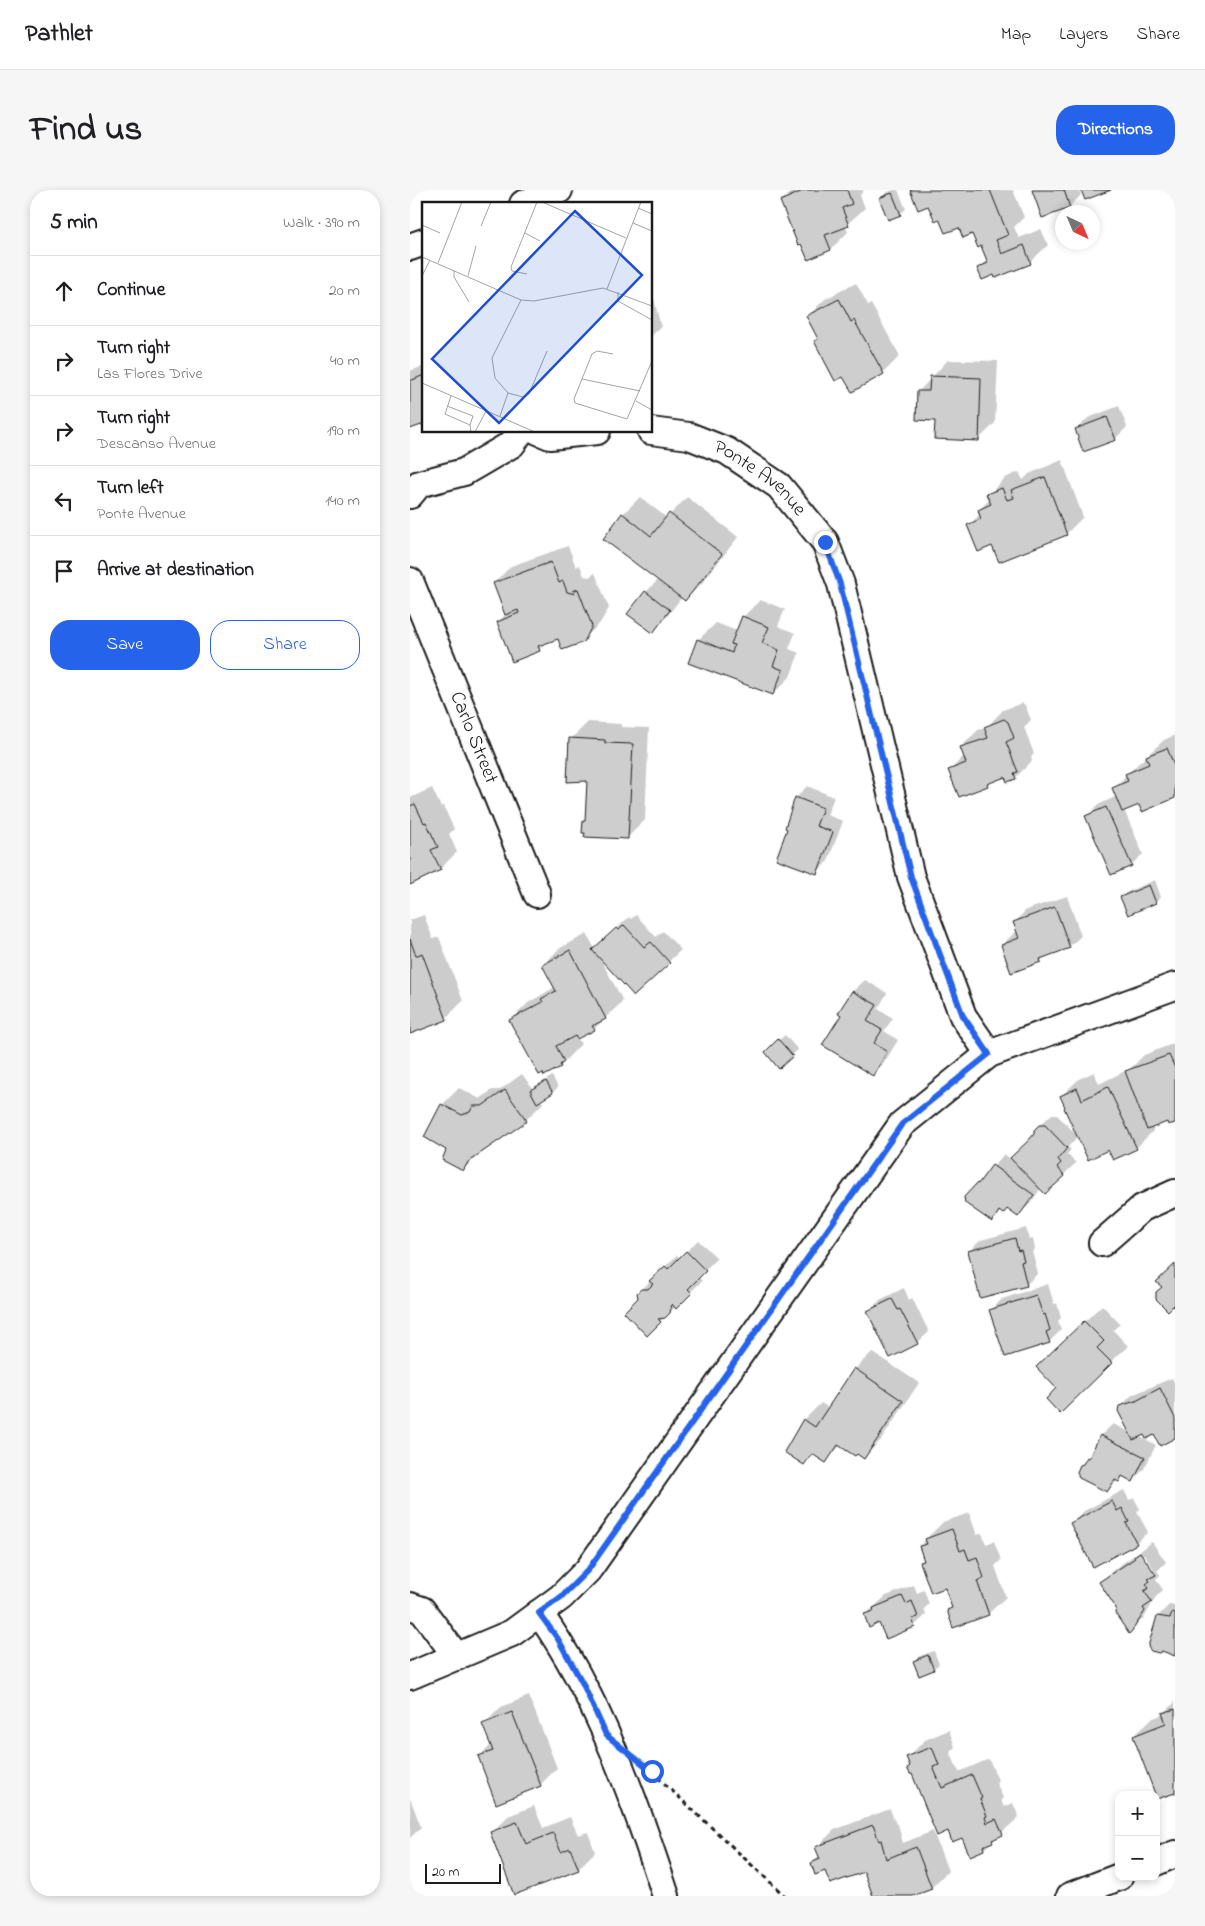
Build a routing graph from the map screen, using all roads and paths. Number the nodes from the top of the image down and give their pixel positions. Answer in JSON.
{"nodes":[{"id":1,"x":556,"y":191,"type":"edge"},
{"id":2,"x":528,"y":202,"type":"edge"},
{"id":3,"x":422,"y":243,"type":"edge"},
{"id":4,"x":410,"y":247,"type":"edge"},
{"id":5,"x":652,"y":431,"type":"edge"},
{"id":6,"x":521,"y":432,"type":"edge"},
{"id":7,"x":540,"y":432,"type":"edge"},
{"id":8,"x":588,"y":432,"type":"edge"},
{"id":9,"x":410,"y":495,"type":"edge"},
{"id":10,"x":410,"y":581,"type":"edge"},
{"id":11,"x":537,"y":894,"type":"dead end"},
{"id":12,"x":1175,"y":986,"type":"edge"},
{"id":13,"x":989,"y":1054,"type":"junction"},
{"id":14,"x":1175,"y":1193,"type":"edge"},
{"id":15,"x":1102,"y":1243,"type":"dead end"},
{"id":16,"x":416,"y":1608,"type":"edge"},
{"id":17,"x":539,"y":1613,"type":"junction"},
{"id":18,"x":457,"y":1657,"type":"junction"},
{"id":19,"x":410,"y":1676,"type":"edge"},
{"id":20,"x":644,"y":1765,"type":"dead end"},
{"id":21,"x":1175,"y":1854,"type":"edge"},
{"id":22,"x":1160,"y":1860,"type":"edge"},
{"id":23,"x":1115,"y":1879,"type":"edge"},
{"id":24,"x":666,"y":1896,"type":"edge"},
{"id":25,"x":786,"y":1896,"type":"edge"},
{"id":26,"x":1070,"y":1896,"type":"edge"}],
"edges":[{"from":1,"to":2,"type":"street"},
{"from":3,"to":4,"type":"street"},
{"from":5,"to":13,"type":"street","name":"Ponte Avenue"},
{"from":6,"to":9,"type":"street"},
{"from":7,"to":8,"type":"street"},
{"from":10,"to":11,"type":"street","name":"Carlo Street"},
{"from":12,"to":13,"type":"street"},
{"from":13,"to":17,"type":"street"},
{"from":14,"to":15,"type":"street"},
{"from":16,"to":18,"type":"street"},
{"from":17,"to":18,"type":"street"},
{"from":17,"to":24,"type":"street"},
{"from":18,"to":19,"type":"street"},
{"from":20,"to":25,"type":"path"},
{"from":21,"to":22,"type":"street"},
{"from":23,"to":26,"type":"street"}]}
